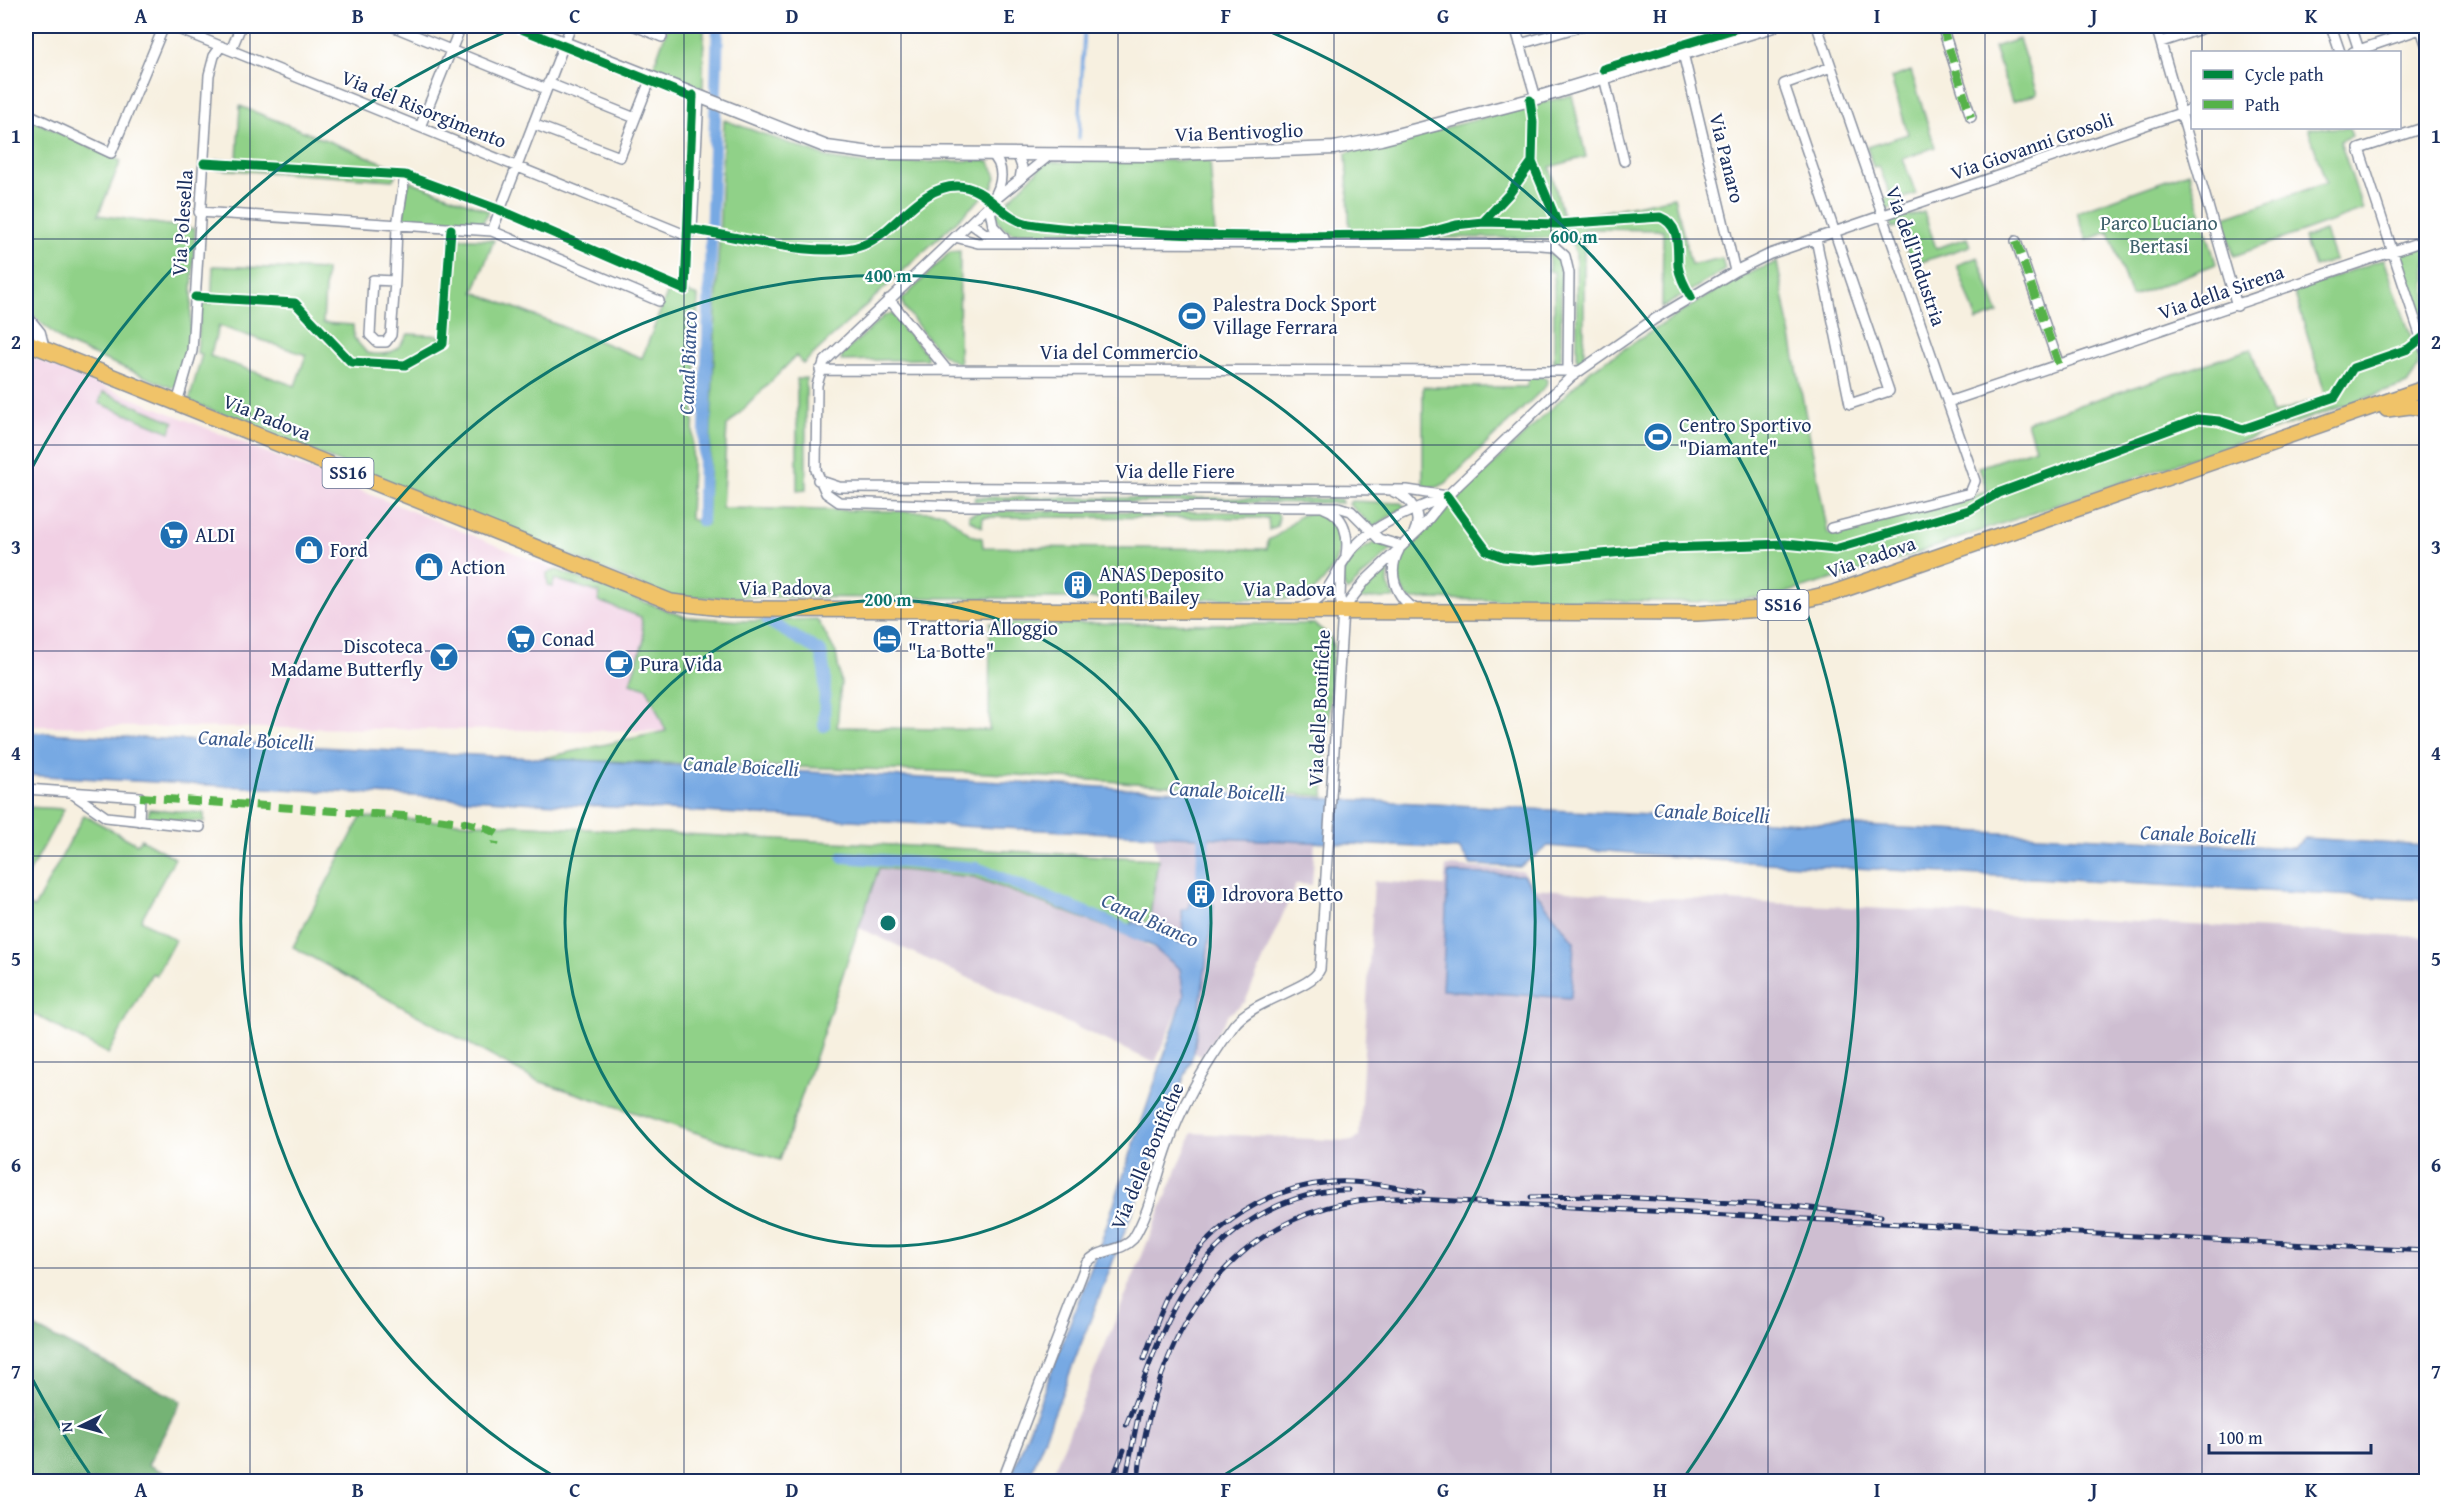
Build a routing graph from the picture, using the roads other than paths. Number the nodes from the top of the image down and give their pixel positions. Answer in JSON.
{"nodes":[{"id":1,"x":164,"y":26,"type":"edge"},
{"id":2,"x":171,"y":26,"type":"edge"},
{"id":3,"x":241,"y":26,"type":"edge"},
{"id":4,"x":392,"y":26,"type":"edge"},
{"id":5,"x":461,"y":26,"type":"edge"},
{"id":6,"x":521,"y":26,"type":"edge"},
{"id":7,"x":571,"y":26,"type":"edge"},
{"id":8,"x":635,"y":26,"type":"edge"},
{"id":9,"x":1515,"y":26,"type":"edge"},
{"id":10,"x":1582,"y":26,"type":"edge"},
{"id":11,"x":1773,"y":26,"type":"edge"},
{"id":12,"x":1817,"y":26,"type":"edge"},
{"id":13,"x":1942,"y":26,"type":"edge"},
{"id":14,"x":2156,"y":26,"type":"edge"},
{"id":15,"x":2210,"y":26,"type":"edge"},
{"id":16,"x":2331,"y":26,"type":"edge"},
{"id":17,"x":2351,"y":26,"type":"edge"},
{"id":18,"x":2424,"y":28,"type":"edge"},
{"id":19,"x":662,"y":37,"type":"dead end"},
{"id":20,"x":2161,"y":42,"type":"junction"},
{"id":21,"x":564,"y":43,"type":"junction"},
{"id":22,"x":1520,"y":44,"type":"junction"},
{"id":23,"x":2427,"y":44,"type":"edge"},
{"id":24,"x":221,"y":46,"type":"junction"},
{"id":25,"x":231,"y":50,"type":"junction"},
{"id":26,"x":451,"y":50,"type":"junction"},
{"id":27,"x":2340,"y":51,"type":"edge"},
{"id":28,"x":2356,"y":51,"type":"edge"},
{"id":29,"x":1683,"y":53,"type":"junction"},
{"id":30,"x":1831,"y":66,"type":"junction"},
{"id":31,"x":1605,"y":77,"type":"junction"},
{"id":32,"x":651,"y":78,"type":"junction"},
{"id":33,"x":547,"y":86,"type":"junction"},
{"id":34,"x":700,"y":98,"type":"junction"},
{"id":35,"x":1536,"y":98,"type":"junction"},
{"id":36,"x":2191,"y":110,"type":"edge"},
{"id":37,"x":2182,"y":112,"type":"junction"},
{"id":38,"x":26,"y":113,"type":"edge"},
{"id":39,"x":1971,"y":117,"type":"dead end"},
{"id":40,"x":636,"y":118,"type":"junction"},
{"id":41,"x":533,"y":124,"type":"junction"},
{"id":42,"x":420,"y":127,"type":"junction"},
{"id":43,"x":2427,"y":127,"type":"edge"},
{"id":44,"x":991,"y":153,"type":"junction"},
{"id":45,"x":1017,"y":153,"type":"junction"},
{"id":46,"x":1053,"y":154,"type":"junction"},
{"id":47,"x":1624,"y":161,"type":"dead end"},
{"id":48,"x":517,"y":166,"type":"junction"},
{"id":49,"x":1002,"y":172,"type":"junction"},
{"id":50,"x":405,"y":175,"type":"dead end"},
{"id":51,"x":1020,"y":179,"type":"junction"},
{"id":52,"x":990,"y":204,"type":"junction"},
{"id":53,"x":199,"y":212,"type":"junction"},
{"id":54,"x":1883,"y":216,"type":"junction"},
{"id":55,"x":970,"y":223,"type":"junction"},
{"id":56,"x":397,"y":226,"type":"junction"},
{"id":57,"x":492,"y":231,"type":"junction"},
{"id":58,"x":1835,"y":233,"type":"junction"},
{"id":59,"x":955,"y":237,"type":"junction"},
{"id":60,"x":1006,"y":239,"type":"junction"},
{"id":61,"x":1816,"y":239,"type":"junction"},
{"id":62,"x":2427,"y":240,"type":"edge"},
{"id":63,"x":1019,"y":241,"type":"junction"},
{"id":64,"x":2016,"y":241,"type":"dead end"},
{"id":65,"x":2393,"y":252,"type":"junction"},
{"id":66,"x":1735,"y":271,"type":"junction"},
{"id":67,"x":395,"y":281,"type":"junction"},
{"id":68,"x":889,"y":299,"type":"junction"},
{"id":69,"x":659,"y":301,"type":"dead end"},
{"id":70,"x":2237,"y":306,"type":"junction"},
{"id":71,"x":26,"y":317,"type":"edge"},
{"id":72,"x":26,"y":342,"type":"edge"},
{"id":73,"x":43,"y":349,"type":"junction"},
{"id":74,"x":2427,"y":353,"type":"edge"},
{"id":75,"x":2059,"y":365,"type":"junction"},
{"id":76,"x":820,"y":370,"type":"junction"},
{"id":77,"x":947,"y":370,"type":"junction"},
{"id":78,"x":1573,"y":371,"type":"junction"},
{"id":79,"x":2427,"y":388,"type":"edge"},
{"id":80,"x":1948,"y":402,"type":"junction"},
{"id":81,"x":177,"y":403,"type":"junction"},
{"id":82,"x":2427,"y":410,"type":"edge"},
{"id":83,"x":2354,"y":414,"type":"junction"},
{"id":84,"x":818,"y":480,"type":"junction"},
{"id":85,"x":960,"y":488,"type":"junction"},
{"id":86,"x":1389,"y":490,"type":"junction"},
{"id":87,"x":1966,"y":494,"type":"joint"},
{"id":88,"x":1447,"y":496,"type":"junction"},
{"id":89,"x":960,"y":506,"type":"junction"},
{"id":90,"x":1319,"y":507,"type":"junction"},
{"id":91,"x":1415,"y":510,"type":"junction"},
{"id":92,"x":1831,"y":528,"type":"dead end"},
{"id":93,"x":1373,"y":532,"type":"junction"},
{"id":94,"x":1413,"y":537,"type":"junction"},
{"id":95,"x":1402,"y":546,"type":"junction"},
{"id":96,"x":1346,"y":556,"type":"junction"},
{"id":97,"x":1341,"y":567,"type":"junction"},
{"id":98,"x":1296,"y":610,"type":"junction"},
{"id":99,"x":1343,"y":610,"type":"junction"},
{"id":100,"x":1418,"y":610,"type":"junction"},
{"id":101,"x":29,"y":791,"type":"edge"},
{"id":102,"x":73,"y":794,"type":"junction"},
{"id":103,"x":139,"y":820,"type":"junction"},
{"id":104,"x":200,"y":827,"type":"dead end"},
{"id":105,"x":1002,"y":1482,"type":"edge"}],
"edges":[{"from":1,"to":38,"type":"street"},
{"from":2,"to":24,"type":"street","name":"Via del Risorgimento"},
{"from":3,"to":25,"type":"street"},
{"from":4,"to":26,"type":"street"},
{"from":5,"to":26,"type":"street"},
{"from":6,"to":21,"type":"street","name":"Via Bentivoglio"},
{"from":7,"to":21,"type":"street"},
{"from":8,"to":19,"type":"street"},
{"from":9,"to":22,"type":"street"},
{"from":10,"to":22,"type":"street"},
{"from":11,"to":29,"type":"street","name":"Via Bentivoglio"},
{"from":12,"to":30,"type":"street","name":"Via dell'Industria"},
{"from":13,"to":39,"type":"street"},
{"from":14,"to":20,"type":"street"},
{"from":15,"to":20,"type":"street"},
{"from":16,"to":27,"type":"street"},
{"from":17,"to":28,"type":"street"},
{"from":18,"to":23,"type":"street"},
{"from":18,"to":28,"type":"street"},
{"from":20,"to":37,"type":"street"},
{"from":21,"to":32,"type":"street","name":"Via Bentivoglio"},
{"from":21,"to":33,"type":"street"},
{"from":22,"to":35,"type":"street"},
{"from":24,"to":25,"type":"street","name":"Via del Risorgimento"},
{"from":24,"to":53,"type":"street","name":"Via Polesella"},
{"from":25,"to":42,"type":"street","name":"Via del Risorgimento"},
{"from":26,"to":33,"type":"street"},
{"from":26,"to":42,"type":"street"},
{"from":29,"to":31,"type":"street","name":"Via Bentivoglio"},
{"from":29,"to":66,"type":"street","name":"Via Panaro"},
{"from":30,"to":54,"type":"street","name":"Via dell'Industria"},
{"from":30,"to":58,"type":"street"},
{"from":31,"to":35,"type":"street","name":"Via Bentivoglio"},
{"from":31,"to":47,"type":"street"},
{"from":32,"to":34,"type":"street","name":"Via Bentivoglio"},
{"from":32,"to":40,"type":"street"},
{"from":33,"to":40,"type":"street"},
{"from":33,"to":41,"type":"street"},
{"from":34,"to":44,"type":"street","name":"Via Bentivoglio"},
{"from":34,"to":48,"type":"street","name":"Via del Risorgimento"},
{"from":35,"to":46,"type":"street","name":"Via Bentivoglio"},
{"from":36,"to":37,"type":"street","name":"Via Giovanni Grosoli"},
{"from":37,"to":54,"type":"street","name":"Via Giovanni Grosoli"},
{"from":37,"to":70,"type":"street"},
{"from":40,"to":41,"type":"street"},
{"from":41,"to":48,"type":"street"},
{"from":42,"to":48,"type":"street","name":"Via del Risorgimento"},
{"from":43,"to":65,"type":"street"},
{"from":44,"to":45,"type":"street","name":"Via Bentivoglio"},
{"from":44,"to":49,"type":"street"},
{"from":45,"to":46,"type":"street","name":"Via Bentivoglio"},
{"from":45,"to":49,"type":"street"},
{"from":45,"to":51,"type":"street"},
{"from":46,"to":51,"type":"street"},
{"from":48,"to":57,"type":"street"},
{"from":49,"to":52,"type":"street"},
{"from":50,"to":56,"type":"street"},
{"from":51,"to":52,"type":"street"},
{"from":52,"to":55,"type":"street"},
{"from":52,"to":60,"type":"street"},
{"from":53,"to":56,"type":"street"},
{"from":53,"to":81,"type":"street","name":"Via Polesella"},
{"from":54,"to":58,"type":"street","name":"Via Giovanni Grosoli"},
{"from":54,"to":80,"type":"street","name":"Via dell'Industria"},
{"from":55,"to":59,"type":"street"},
{"from":55,"to":60,"type":"street"},
{"from":56,"to":57,"type":"street"},
{"from":56,"to":67,"type":"street"},
{"from":57,"to":69,"type":"street"},
{"from":58,"to":61,"type":"street","name":"Via Giovanni Grosoli"},
{"from":58,"to":61,"type":"street"},
{"from":59,"to":63,"type":"street"},
{"from":59,"to":68,"type":"street"},
{"from":60,"to":63,"type":"street"},
{"from":61,"to":66,"type":"street","name":"Via Giovanni Grosoli"},
{"from":62,"to":65,"type":"street","name":"Via della Sirena"},
{"from":63,"to":78,"type":"street"},
{"from":64,"to":75,"type":"street"},
{"from":65,"to":70,"type":"street","name":"Via della Sirena"},
{"from":65,"to":74,"type":"street"},
{"from":66,"to":78,"type":"street","name":"Via Giovanni Grosoli"},
{"from":67,"to":67,"type":"street"},
{"from":68,"to":76,"type":"street"},
{"from":68,"to":77,"type":"street"},
{"from":70,"to":75,"type":"street","name":"Via della Sirena"},
{"from":71,"to":73,"type":"street"},
{"from":72,"to":73,"type":"main road","name":"Via Padova","number":"SS16"},
{"from":73,"to":81,"type":"main road","name":"Via Padova","number":"SS16"},
{"from":75,"to":80,"type":"street","name":"Via della Sirena"},
{"from":76,"to":77,"type":"street","name":"Via del Commercio"},
{"from":76,"to":84,"type":"street"},
{"from":77,"to":78,"type":"street","name":"Via del Commercio"},
{"from":78,"to":88,"type":"street","name":"Via Giovanni Grosoli"},
{"from":79,"to":83,"type":"main road","name":"Via Padova","number":"SS16"},
{"from":80,"to":87,"type":"street","name":"Via dell'Industria"},
{"from":81,"to":98,"type":"main road","name":"Via Padova","number":"SS16"},
{"from":82,"to":83,"type":"main road","name":"Via Padova"},
{"from":83,"to":100,"type":"main road","name":"Via Padova","number":"SS16"},
{"from":84,"to":85,"type":"street","name":"Via delle Fiere"},
{"from":84,"to":89,"type":"street","name":"Via delle Fiere"},
{"from":85,"to":86,"type":"street","name":"Via delle Fiere"},
{"from":85,"to":89,"type":"street"},
{"from":86,"to":88,"type":"street","name":"Via delle Fiere"},
{"from":86,"to":91,"type":"street"},
{"from":87,"to":92,"type":"street","name":"Via Padova"},
{"from":88,"to":91,"type":"street"},
{"from":88,"to":94,"type":"street"},
{"from":89,"to":90,"type":"street","name":"Via delle Fiere"},
{"from":90,"to":93,"type":"street","name":"Via delle Fiere"},
{"from":90,"to":96,"type":"street"},
{"from":91,"to":93,"type":"street"},
{"from":91,"to":94,"type":"street"},
{"from":93,"to":95,"type":"street","name":"Via delle Fiere"},
{"from":93,"to":96,"type":"street"},
{"from":94,"to":95,"type":"street"},
{"from":95,"to":99,"type":"street"},
{"from":95,"to":100,"type":"street"},
{"from":96,"to":97,"type":"street"},
{"from":97,"to":98,"type":"street"},
{"from":97,"to":99,"type":"street","name":"Via delle Bonifiche"},
{"from":98,"to":99,"type":"main road","name":"Via Padova","number":"SS16"},
{"from":99,"to":100,"type":"main road","name":"Via Padova","number":"SS16"},
{"from":99,"to":105,"type":"street","name":"Via delle Bonifiche"},
{"from":101,"to":102,"type":"street"},
{"from":102,"to":103,"type":"street"},
{"from":102,"to":103,"type":"street"},
{"from":103,"to":104,"type":"street"}]}
